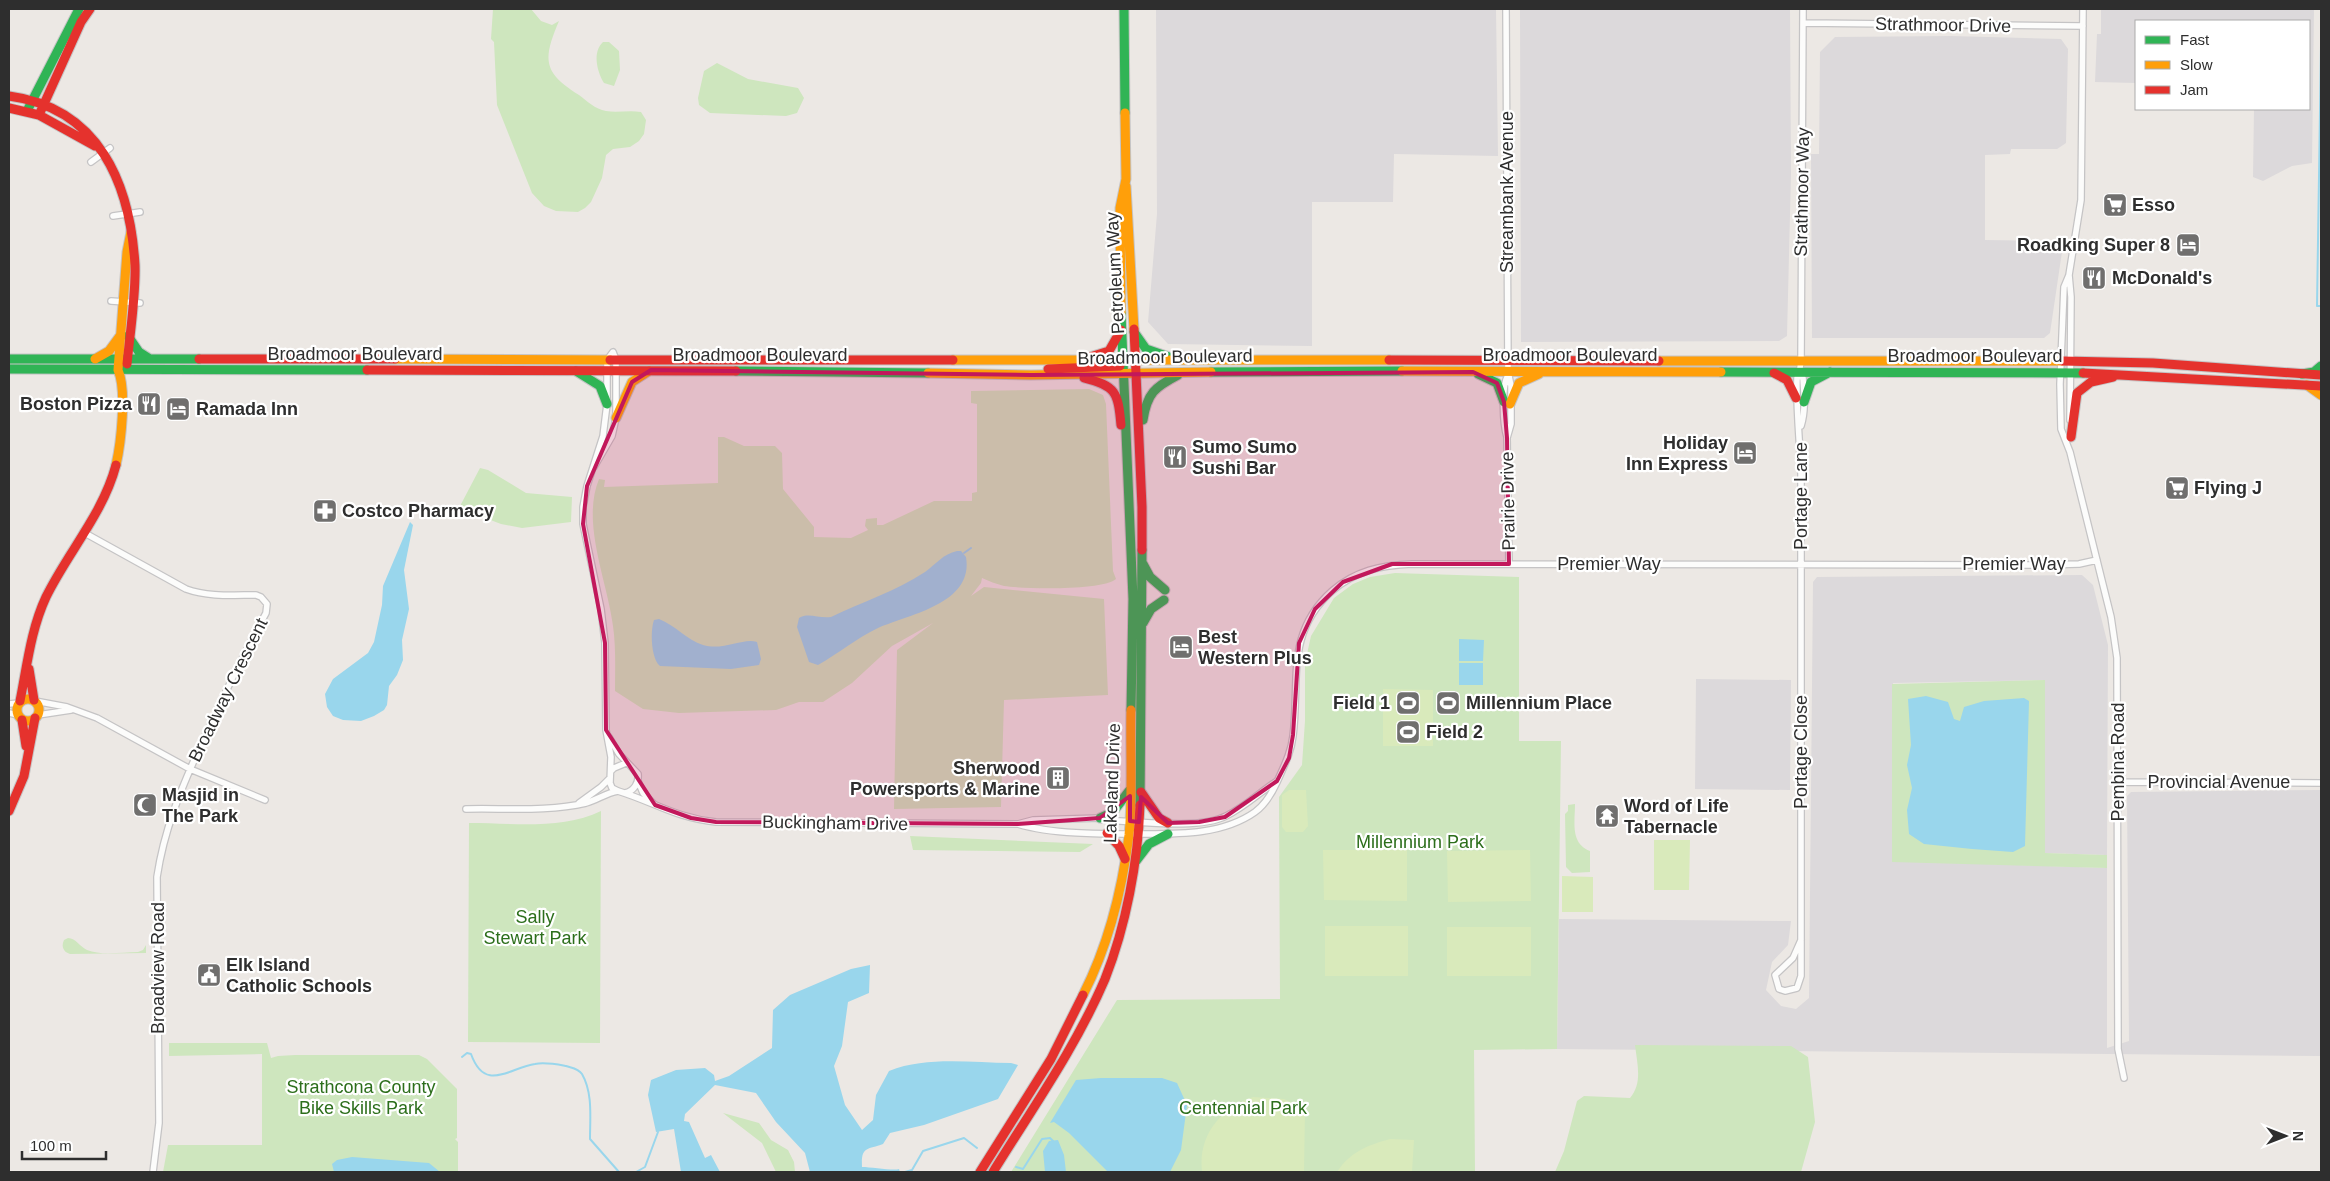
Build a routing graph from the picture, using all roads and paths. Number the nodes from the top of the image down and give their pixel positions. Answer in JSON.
{"nodes":[{"id":1,"x":79,"y":9,"type":"edge"},
{"id":2,"x":90,"y":9,"type":"edge"},
{"id":3,"x":1124,"y":9,"type":"edge"},
{"id":4,"x":1506,"y":9,"type":"edge"},
{"id":5,"x":1803,"y":9,"type":"edge"},
{"id":6,"x":2083,"y":9,"type":"edge"},
{"id":7,"x":1803,"y":23,"type":"junction"},
{"id":8,"x":2083,"y":26,"type":"junction"},
{"id":9,"x":9,"y":96,"type":"edge"},
{"id":10,"x":32,"y":99,"type":"junction"},
{"id":11,"x":44,"y":104,"type":"junction"},
{"id":12,"x":9,"y":108,"type":"edge"},
{"id":13,"x":27,"y":111,"type":"junction"},
{"id":14,"x":39,"y":115,"type":"junction"},
{"id":15,"x":96,"y":146,"type":"junction"},
{"id":16,"x":110,"y":148,"type":"dead end"},
{"id":17,"x":102,"y":154,"type":"junction"},
{"id":18,"x":91,"y":162,"type":"dead end"},
{"id":19,"x":1125,"y":184,"type":"junction"},
{"id":20,"x":140,"y":212,"type":"dead end"},
{"id":21,"x":129,"y":214,"type":"junction"},
{"id":22,"x":113,"y":216,"type":"dead end"},
{"id":23,"x":111,"y":301,"type":"dead end"},
{"id":24,"x":132,"y":303,"type":"junction"},
{"id":25,"x":1123,"y":325,"type":"junction"},
{"id":26,"x":1134,"y":332,"type":"junction"},
{"id":27,"x":125,"y":335,"type":"junction"},
{"id":28,"x":9,"y":359,"type":"edge"},
{"id":29,"x":94,"y":359,"type":"junction"},
{"id":30,"x":123,"y":360,"type":"junction"},
{"id":31,"x":151,"y":360,"type":"junction"},
{"id":32,"x":611,"y":360,"type":"junction"},
{"id":33,"x":1080,"y":360,"type":"junction"},
{"id":34,"x":1136,"y":360,"type":"junction"},
{"id":35,"x":1182,"y":360,"type":"junction"},
{"id":36,"x":1508,"y":361,"type":"junction"},
{"id":37,"x":1801,"y":361,"type":"junction"},
{"id":38,"x":2066,"y":362,"type":"junction"},
{"id":39,"x":2321,"y":366,"type":"edge"},
{"id":40,"x":1124,"y":367,"type":"junction"},
{"id":41,"x":9,"y":369,"type":"edge"},
{"id":42,"x":575,"y":370,"type":"junction"},
{"id":43,"x":611,"y":370,"type":"junction"},
{"id":44,"x":651,"y":370,"type":"junction"},
{"id":45,"x":122,"y":372,"type":"junction"},
{"id":46,"x":1473,"y":372,"type":"junction"},
{"id":47,"x":1545,"y":372,"type":"junction"},
{"id":48,"x":1771,"y":372,"type":"junction"},
{"id":49,"x":1831,"y":372,"type":"junction"},
{"id":50,"x":2065,"y":372,"type":"junction"},
{"id":51,"x":1508,"y":373,"type":"junction"},
{"id":52,"x":1799,"y":373,"type":"junction"},
{"id":53,"x":1072,"y":374,"type":"junction"},
{"id":54,"x":1137,"y":374,"type":"junction"},
{"id":55,"x":1181,"y":374,"type":"junction"},
{"id":56,"x":2138,"y":374,"type":"junction"},
{"id":57,"x":2302,"y":374,"type":"junction"},
{"id":58,"x":1031,"y":375,"type":"junction"},
{"id":59,"x":2321,"y":375,"type":"edge"},
{"id":60,"x":2307,"y":386,"type":"junction"},
{"id":61,"x":2321,"y":386,"type":"edge"},
{"id":62,"x":2321,"y":396,"type":"edge"},
{"id":63,"x":1800,"y":400,"type":"junction"},
{"id":64,"x":1507,"y":403,"type":"junction"},
{"id":65,"x":607,"y":404,"type":"junction"},
{"id":66,"x":616,"y":418,"type":"junction"},
{"id":67,"x":2070,"y":437,"type":"junction"},
{"id":68,"x":2070,"y":452,"type":"junction"},
{"id":69,"x":1140,"y":458,"type":"junction"},
{"id":70,"x":594,"y":467,"type":"junction"},
{"id":71,"x":1129,"y":484,"type":"junction"},
{"id":72,"x":83,"y":532,"type":"junction"},
{"id":73,"x":2097,"y":560,"type":"junction"},
{"id":74,"x":1143,"y":563,"type":"junction"},
{"id":75,"x":1509,"y":564,"type":"junction"},
{"id":76,"x":1801,"y":564,"type":"junction"},
{"id":77,"x":1142,"y":626,"type":"junction"},
{"id":78,"x":28,"y":666,"type":"junction"},
{"id":79,"x":34,"y":701,"type":"junction"},
{"id":80,"x":19,"y":702,"type":"junction"},
{"id":81,"x":9,"y":704,"type":"edge"},
{"id":82,"x":72,"y":710,"type":"junction"},
{"id":83,"x":16,"y":716,"type":"edge"},
{"id":84,"x":36,"y":716,"type":"junction"},
{"id":85,"x":606,"y":730,"type":"junction"},
{"id":86,"x":28,"y":754,"type":"junction"},
{"id":87,"x":626,"y":763,"type":"junction"},
{"id":88,"x":190,"y":770,"type":"junction"},
{"id":89,"x":610,"y":774,"type":"junction"},
{"id":90,"x":638,"y":781,"type":"junction"},
{"id":91,"x":1277,"y":781,"type":"junction"},
{"id":92,"x":2118,"y":782,"type":"junction"},
{"id":93,"x":2321,"y":782,"type":"edge"},
{"id":94,"x":1130,"y":791,"type":"junction"},
{"id":95,"x":621,"y":792,"type":"junction"},
{"id":96,"x":1141,"y":792,"type":"junction"},
{"id":97,"x":265,"y":800,"type":"dead end"},
{"id":98,"x":578,"y":803,"type":"junction"},
{"id":99,"x":654,"y":805,"type":"junction"},
{"id":100,"x":466,"y":808,"type":"dead end"},
{"id":101,"x":9,"y":812,"type":"edge"},
{"id":102,"x":1100,"y":818,"type":"junction"},
{"id":103,"x":1135,"y":821,"type":"junction"},
{"id":104,"x":1168,"y":823,"type":"junction"},
{"id":105,"x":1018,"y":824,"type":"junction"},
{"id":106,"x":1107,"y":833,"type":"junction"},
{"id":107,"x":1129,"y":834,"type":"junction"},
{"id":108,"x":1139,"y":834,"type":"junction"},
{"id":109,"x":1168,"y":834,"type":"junction"},
{"id":110,"x":1125,"y":859,"type":"junction"},
{"id":111,"x":1135,"y":861,"type":"junction"},
{"id":112,"x":1801,"y":940,"type":"junction"},
{"id":113,"x":2124,"y":1078,"type":"dead end"},
{"id":114,"x":154,"y":1172,"type":"edge"},
{"id":115,"x":980,"y":1172,"type":"edge"},
{"id":116,"x":993,"y":1172,"type":"edge"}],
"edges":[{"from":1,"to":10,"type":"main road"},
{"from":2,"to":11,"type":"main road"},
{"from":3,"to":19,"type":"main road","name":"Petroleum Way"},
{"from":4,"to":36,"type":"street","name":"Streambank Avenue"},
{"from":5,"to":7,"type":"street","name":"Strathmoor Way"},
{"from":6,"to":8,"type":"street"},
{"from":7,"to":8,"type":"street","name":"Strathmoor Drive"},
{"from":7,"to":37,"type":"street","name":"Strathmoor Way"},
{"from":8,"to":38,"type":"street"},
{"from":9,"to":10,"type":"main road"},
{"from":10,"to":11,"type":"main road"},
{"from":10,"to":13,"type":"main road"},
{"from":11,"to":14,"type":"main road"},
{"from":11,"to":15,"type":"main road"},
{"from":12,"to":13,"type":"main road"},
{"from":13,"to":14,"type":"main road"},
{"from":14,"to":15,"type":"main road"},
{"from":15,"to":17,"type":"main road"},
{"from":16,"to":17,"type":"street"},
{"from":17,"to":18,"type":"street"},
{"from":17,"to":21,"type":"main road"},
{"from":19,"to":25,"type":"main road","name":"Petroleum Way"},
{"from":19,"to":26,"type":"main road","name":"Petroleum Way"},
{"from":20,"to":21,"type":"street"},
{"from":21,"to":22,"type":"street"},
{"from":21,"to":24,"type":"main road"},
{"from":23,"to":24,"type":"street"},
{"from":24,"to":27,"type":"main road"},
{"from":25,"to":33,"type":"main road"},
{"from":25,"to":40,"type":"main road","name":"Petroleum Way"},
{"from":26,"to":34,"type":"main road","name":"Petroleum Way"},
{"from":26,"to":35,"type":"main road"},
{"from":27,"to":29,"type":"main road"},
{"from":27,"to":30,"type":"main road"},
{"from":27,"to":31,"type":"main road"},
{"from":28,"to":29,"type":"main road","name":"Broadmoor Boulevard"},
{"from":29,"to":30,"type":"main road","name":"Broadmoor Boulevard"},
{"from":30,"to":31,"type":"main road","name":"Broadmoor Boulevard"},
{"from":30,"to":45,"type":"main road"},
{"from":31,"to":32,"type":"main road","name":"Broadmoor Boulevard"},
{"from":32,"to":33,"type":"main road","name":"Broadmoor Boulevard"},
{"from":32,"to":43,"type":"street"},
{"from":32,"to":43,"type":"street"},
{"from":33,"to":40,"type":"main road","name":"Broadmoor Boulevard"},
{"from":34,"to":35,"type":"main road","name":"Broadmoor Boulevard"},
{"from":34,"to":40,"type":"main road","name":"Broadmoor Boulevard"},
{"from":34,"to":54,"type":"main road","name":"Lakeland Drive"},
{"from":35,"to":36,"type":"main road","name":"Broadmoor Boulevard"},
{"from":36,"to":37,"type":"main road","name":"Broadmoor Boulevard"},
{"from":36,"to":51,"type":"street","name":"Streambank Avenue"},
{"from":37,"to":38,"type":"main road","name":"Broadmoor Boulevard"},
{"from":37,"to":52,"type":"street","name":"Strathmoor Way"},
{"from":38,"to":50,"type":"street"},
{"from":38,"to":57,"type":"main road","name":"Broadmoor Boulevard"},
{"from":39,"to":57,"type":"main road"},
{"from":40,"to":53,"type":"main road","name":"Broadmoor Boulevard"},
{"from":40,"to":54,"type":"main road","name":"Broadmoor Boulevard"},
{"from":40,"to":58,"type":"main road"},
{"from":40,"to":71,"type":"main road","name":"Lakeland Drive"},
{"from":41,"to":45,"type":"main road","name":"Broadmoor Boulevard"},
{"from":42,"to":43,"type":"main road","name":"Broadmoor Boulevard"},
{"from":42,"to":45,"type":"main road","name":"Broadmoor Boulevard"},
{"from":42,"to":65,"type":"main road"},
{"from":43,"to":44,"type":"main road","name":"Broadmoor Boulevard"},
{"from":43,"to":65,"type":"street"},
{"from":43,"to":66,"type":"street"},
{"from":44,"to":58,"type":"main road","name":"Broadmoor Boulevard"},
{"from":44,"to":66,"type":"main road"},
{"from":45,"to":72,"type":"main road"},
{"from":46,"to":51,"type":"main road","name":"Broadmoor Boulevard"},
{"from":46,"to":55,"type":"main road","name":"Broadmoor Boulevard"},
{"from":46,"to":64,"type":"main road"},
{"from":47,"to":48,"type":"main road","name":"Broadmoor Boulevard"},
{"from":47,"to":51,"type":"main road","name":"Broadmoor Boulevard"},
{"from":47,"to":64,"type":"main road"},
{"from":48,"to":52,"type":"main road","name":"Broadmoor Boulevard"},
{"from":48,"to":63,"type":"main road"},
{"from":49,"to":50,"type":"main road","name":"Broadmoor Boulevard"},
{"from":49,"to":52,"type":"main road","name":"Broadmoor Boulevard"},
{"from":49,"to":63,"type":"main road"},
{"from":50,"to":56,"type":"main road","name":"Broadmoor Boulevard"},
{"from":50,"to":67,"type":"street","name":"Pembina Road"},
{"from":50,"to":68,"type":"street","name":"Pembina Road"},
{"from":51,"to":64,"type":"street","name":"Prairie Drive"},
{"from":52,"to":63,"type":"street","name":"Portage Lane"},
{"from":53,"to":58,"type":"main road","name":"Broadmoor Boulevard"},
{"from":53,"to":71,"type":"main road"},
{"from":54,"to":55,"type":"main road","name":"Broadmoor Boulevard"},
{"from":54,"to":69,"type":"main road","name":"Lakeland Drive"},
{"from":55,"to":69,"type":"main road"},
{"from":56,"to":60,"type":"main road","name":"Broadmoor Boulevard"},
{"from":56,"to":67,"type":"main road"},
{"from":57,"to":59,"type":"main road","name":"Broadmoor Boulevard"},
{"from":60,"to":61,"type":"main road","name":"Broadmoor Boulevard"},
{"from":60,"to":62,"type":"main road"},
{"from":63,"to":76,"type":"street","name":"Portage Lane"},
{"from":64,"to":75,"type":"street","name":"Prairie Drive"},
{"from":65,"to":70,"type":"street"},
{"from":66,"to":70,"type":"street"},
{"from":67,"to":68,"type":"street","name":"Pembina Road"},
{"from":68,"to":73,"type":"street","name":"Pembina Road"},
{"from":69,"to":74,"type":"main road","name":"Lakeland Drive"},
{"from":70,"to":85,"type":"street"},
{"from":71,"to":94,"type":"main road","name":"Lakeland Drive"},
{"from":72,"to":78,"type":"main road"},
{"from":72,"to":88,"type":"street","name":"Broadway Crescent"},
{"from":73,"to":76,"type":"street","name":"Premier Way"},
{"from":73,"to":92,"type":"street","name":"Pembina Road"},
{"from":74,"to":77,"type":"main road","name":"Lakeland Drive"},
{"from":74,"to":77,"type":"main road"},
{"from":75,"to":76,"type":"street","name":"Premier Way"},
{"from":75,"to":91,"type":"street","name":"Premier Way"},
{"from":76,"to":112,"type":"street","name":"Portage Close"},
{"from":77,"to":96,"type":"main road","name":"Lakeland Drive"},
{"from":78,"to":79,"type":"main road"},
{"from":78,"to":80,"type":"main road"},
{"from":79,"to":80,"type":"main road"},
{"from":79,"to":82,"type":"street"},
{"from":79,"to":84,"type":"main road"},
{"from":80,"to":81,"type":"street"},
{"from":80,"to":83,"type":"main road"},
{"from":82,"to":84,"type":"street"},
{"from":82,"to":88,"type":"street"},
{"from":83,"to":84,"type":"main road"},
{"from":83,"to":86,"type":"main road"},
{"from":84,"to":86,"type":"main road"},
{"from":85,"to":87,"type":"street"},
{"from":85,"to":89,"type":"street"},
{"from":86,"to":101,"type":"main road"},
{"from":87,"to":89,"type":"street"},
{"from":87,"to":90,"type":"street"},
{"from":88,"to":97,"type":"street"},
{"from":88,"to":114,"type":"street","name":"Broadview Road"},
{"from":89,"to":95,"type":"street"},
{"from":89,"to":98,"type":"street"},
{"from":90,"to":95,"type":"street"},
{"from":90,"to":99,"type":"street"},
{"from":91,"to":104,"type":"street","name":"Premier Way"},
{"from":91,"to":109,"type":"street","name":"Premier Way"},
{"from":92,"to":93,"type":"street","name":"Provincial Avenue"},
{"from":92,"to":113,"type":"street","name":"Pembina Road"},
{"from":94,"to":102,"type":"main road"},
{"from":94,"to":103,"type":"main road","name":"Lakeland Drive"},
{"from":95,"to":98,"type":"street"},
{"from":95,"to":99,"type":"street","name":"Buckingham Drive"},
{"from":96,"to":103,"type":"main road","name":"Lakeland Drive"},
{"from":96,"to":104,"type":"main road"},
{"from":98,"to":100,"type":"street"},
{"from":99,"to":105,"type":"street","name":"Buckingham Drive"},
{"from":102,"to":103,"type":"street","name":"Buckingham Drive"},
{"from":102,"to":105,"type":"street","name":"Buckingham Drive"},
{"from":103,"to":104,"type":"street","name":"Premier Way"},
{"from":103,"to":107,"type":"main road","name":"Lakeland Drive"},
{"from":103,"to":108,"type":"main road","name":"Lakeland Drive"},
{"from":105,"to":106,"type":"street","name":"Buckingham Drive"},
{"from":106,"to":107,"type":"street","name":"Buckingham Drive"},
{"from":106,"to":110,"type":"main road"},
{"from":107,"to":108,"type":"street","name":"Premier Way"},
{"from":107,"to":110,"type":"main road","name":"Lakeland Drive"},
{"from":108,"to":109,"type":"street","name":"Premier Way"},
{"from":108,"to":111,"type":"main road","name":"Lakeland Drive"},
{"from":109,"to":111,"type":"main road"},
{"from":110,"to":115,"type":"main road","name":"Lakeland Drive"},
{"from":111,"to":116,"type":"main road","name":"Lakeland Drive"},
{"from":112,"to":112,"type":"street","name":"Portage Close"}]}
